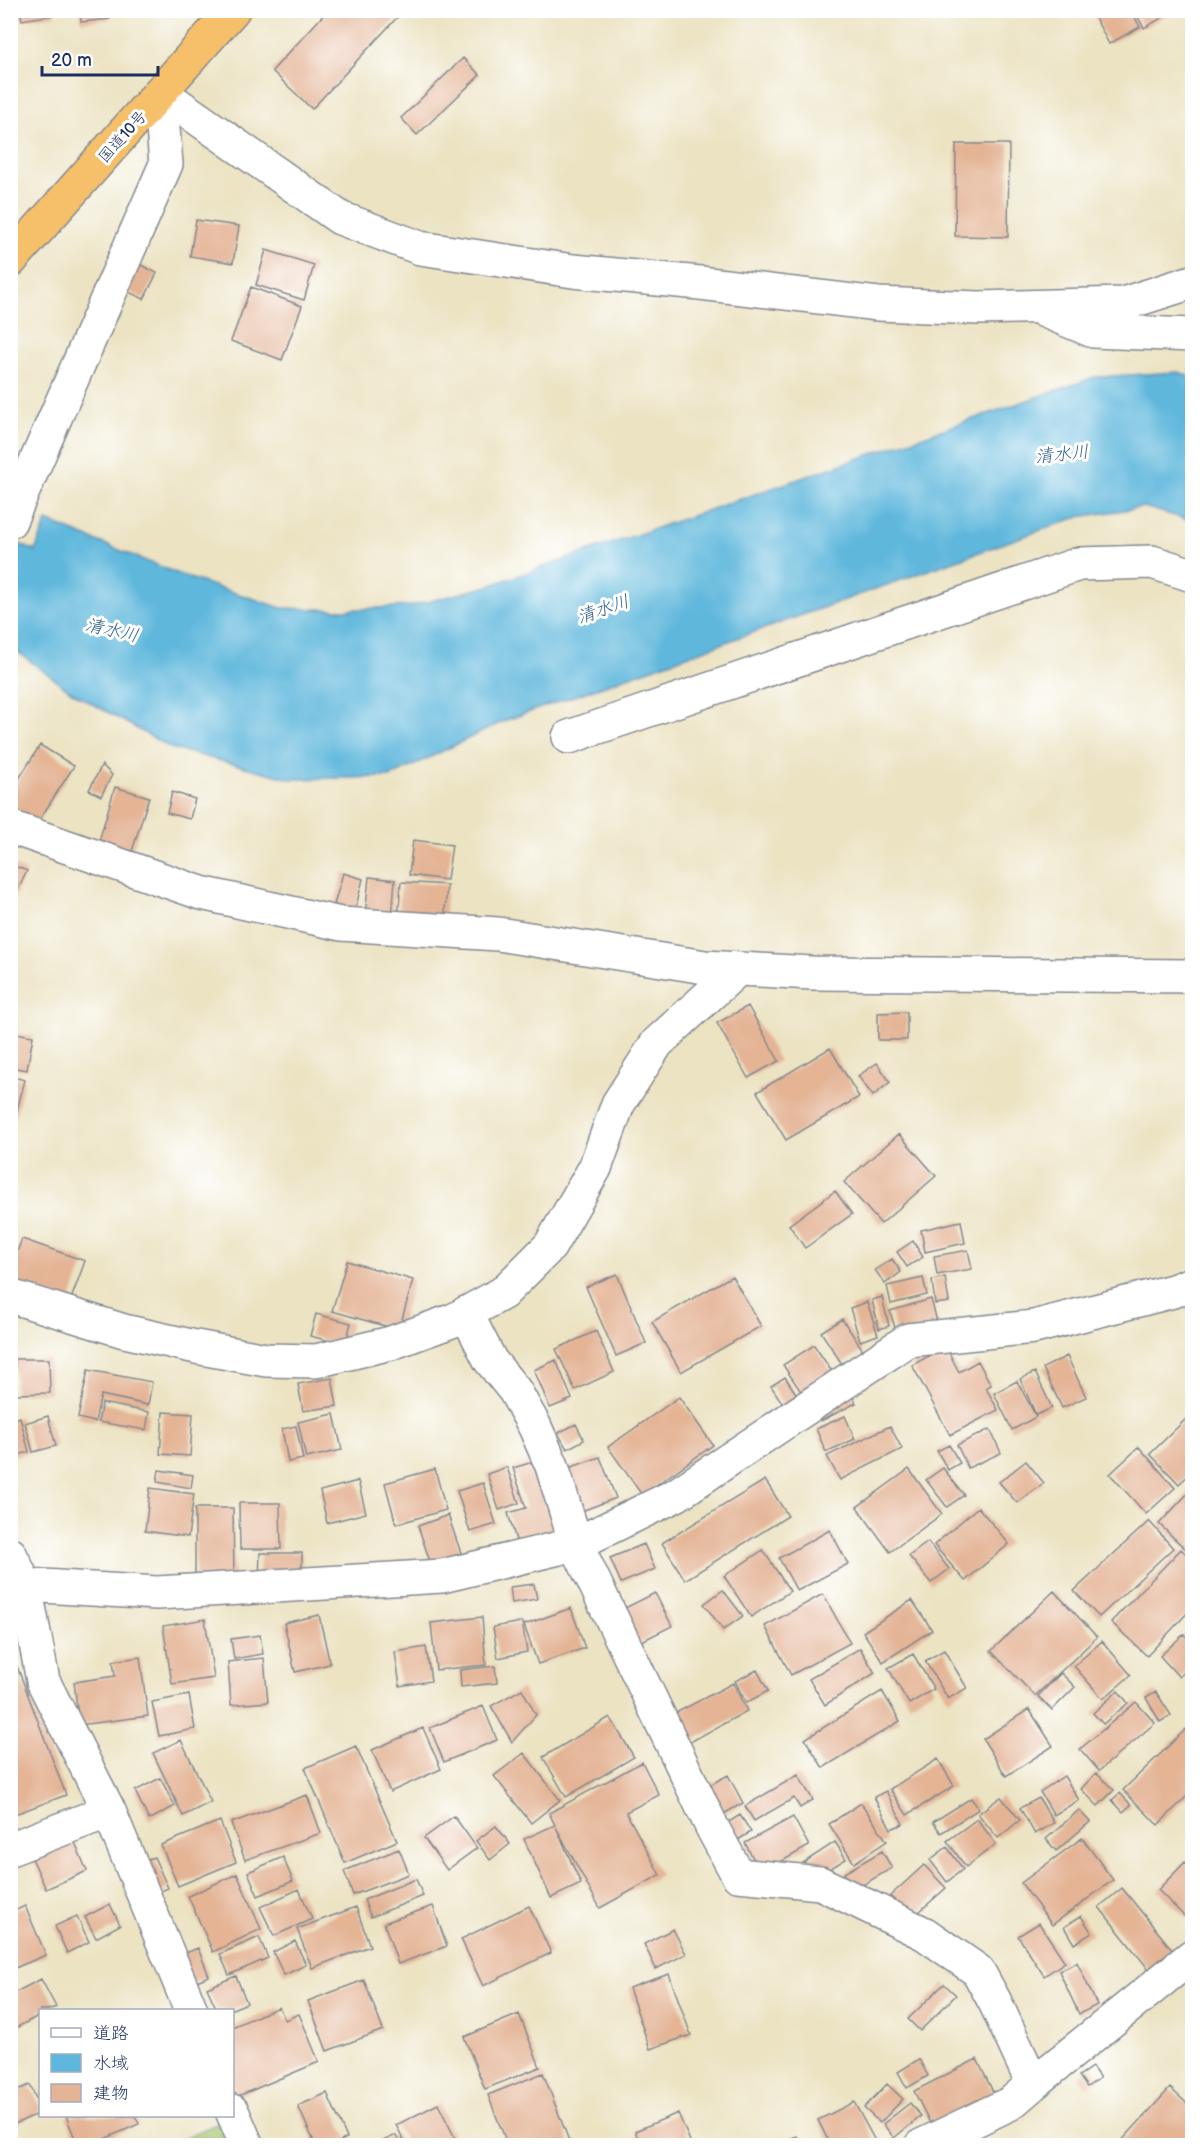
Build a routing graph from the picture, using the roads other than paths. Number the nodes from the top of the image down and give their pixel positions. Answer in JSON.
{"nodes":[{"id":1,"x":233,"y":10,"type":"edge"},
{"id":2,"x":160,"y":92,"type":"junction"},
{"id":3,"x":10,"y":261,"type":"edge"},
{"id":4,"x":1192,"y":282,"type":"edge"},
{"id":5,"x":1033,"y":306,"type":"junction"},
{"id":6,"x":1192,"y":335,"type":"edge"},
{"id":7,"x":11,"y":520,"type":"edge"},
{"id":8,"x":1192,"y":575,"type":"edge"},
{"id":9,"x":569,"y":737,"type":"dead end"},
{"id":10,"x":10,"y":826,"type":"edge"},
{"id":11,"x":738,"y":969,"type":"junction"},
{"id":12,"x":1192,"y":976,"type":"edge"},
{"id":13,"x":1192,"y":1284,"type":"edge"},
{"id":14,"x":10,"y":1296,"type":"edge"},
{"id":15,"x":466,"y":1313,"type":"junction"},
{"id":16,"x":576,"y":1544,"type":"junction"},
{"id":17,"x":10,"y":1554,"type":"edge"},
{"id":18,"x":18,"y":1585,"type":"edge"},
{"id":19,"x":109,"y":1811,"type":"junction"},
{"id":20,"x":10,"y":1850,"type":"edge"},
{"id":21,"x":1192,"y":1956,"type":"edge"},
{"id":22,"x":191,"y":2009,"type":"edge"},
{"id":23,"x":1032,"y":2084,"type":"junction"},
{"id":24,"x":234,"y":2116,"type":"edge"},
{"id":25,"x":927,"y":2144,"type":"edge"},
{"id":26,"x":247,"y":2145,"type":"edge"}],
"edges":[{"from":1,"to":2,"type":"highway","name":"国道10号"},
{"from":2,"to":3,"type":"highway","name":"国道10号"},
{"from":2,"to":5,"type":"street"},
{"from":2,"to":7,"type":"street"},
{"from":4,"to":5,"type":"street"},
{"from":5,"to":6,"type":"street"},
{"from":8,"to":9,"type":"street"},
{"from":10,"to":11,"type":"street"},
{"from":11,"to":12,"type":"street"},
{"from":11,"to":15,"type":"street"},
{"from":13,"to":16,"type":"street"},
{"from":14,"to":15,"type":"street"},
{"from":15,"to":16,"type":"street"},
{"from":16,"to":18,"type":"street"},
{"from":16,"to":23,"type":"street"},
{"from":17,"to":18,"type":"street"},
{"from":18,"to":19,"type":"street"},
{"from":19,"to":20,"type":"street"},
{"from":19,"to":22,"type":"street"},
{"from":21,"to":23,"type":"street"},
{"from":23,"to":25,"type":"street"},
{"from":24,"to":26,"type":"street"}]}
